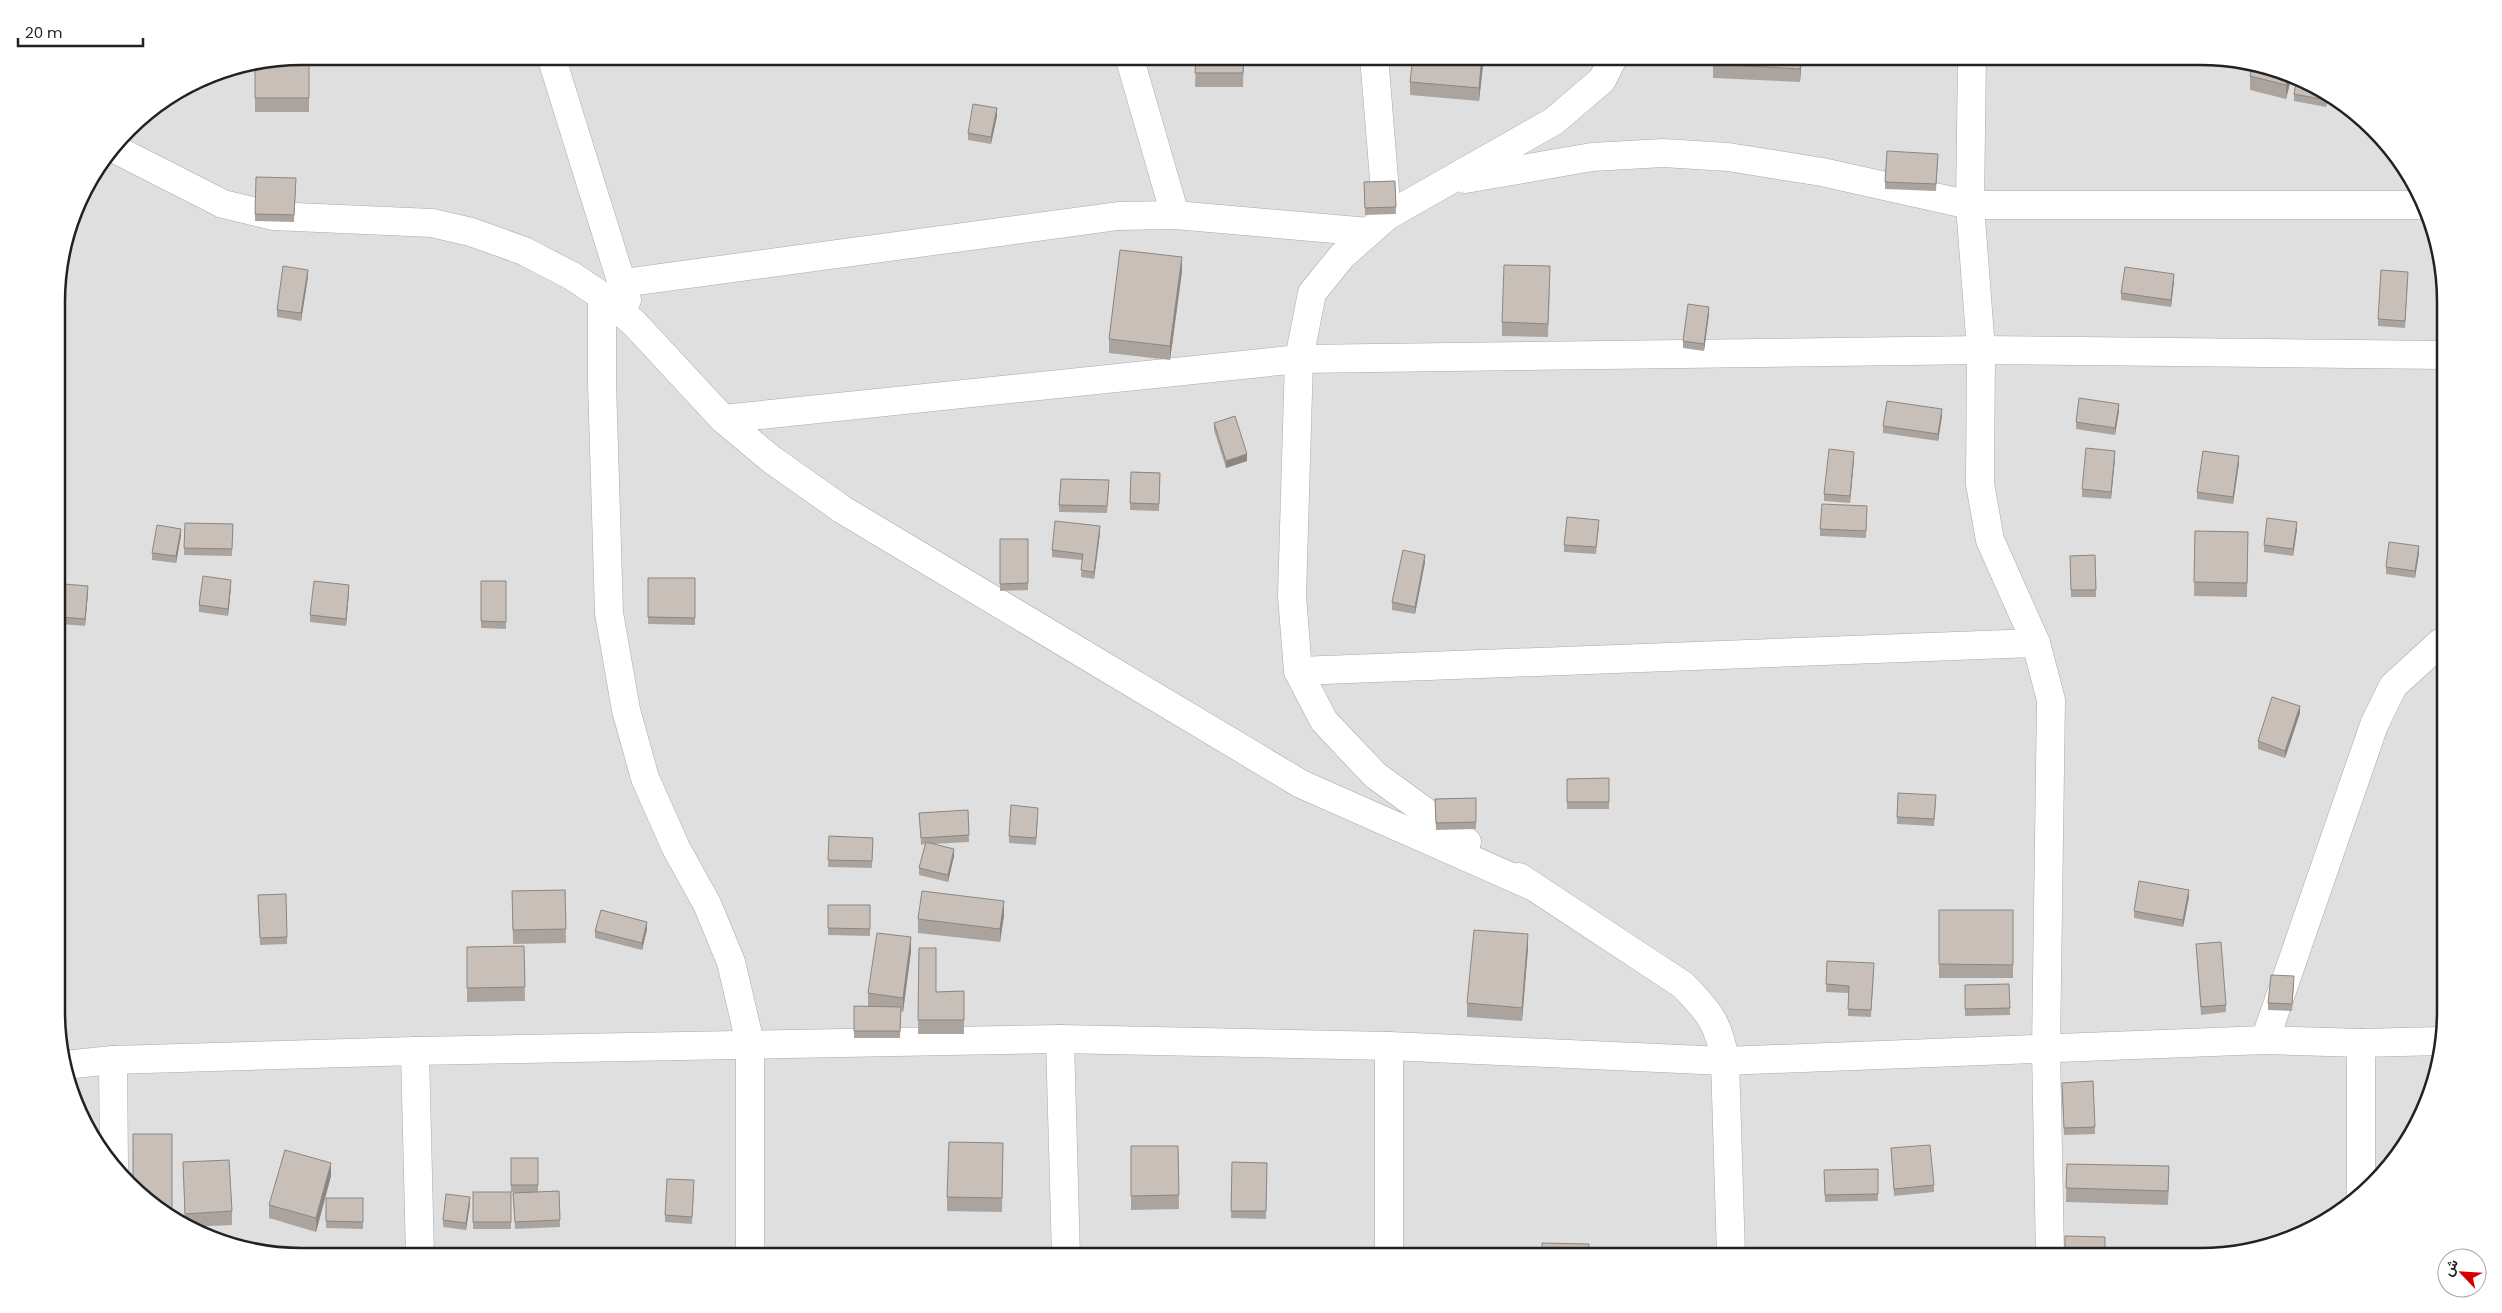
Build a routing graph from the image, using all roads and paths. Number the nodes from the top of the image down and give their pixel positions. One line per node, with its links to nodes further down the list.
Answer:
1 (553, 65): 12 (street)
2 (1132, 65): 10 (street)
3 (1374, 65): 11 (street)
4 (1610, 65): 7 (street)
5 (1972, 65): 8 (street)
6 (120, 151): 12 (street)
7 (1447, 182): 8 (street); 11 (street)
8 (1970, 205): 9 (street); 13 (street)
9 (2416, 205)
10 (1175, 215): 11 (street); 12 (street)
11 (1378, 224): 15 (street)
12 (612, 290): 16 (street); 24 (street)
13 (1981, 350): 14 (street); 15 (street); 17 (street)
14 (2437, 356)
15 (1299, 359): 16 (street); 19 (street)
16 (723, 419): 20 (street)
17 (2036, 643): 19 (street); 27 (street)
18 (2437, 646): 22 (street)
19 (1298, 671): 20 (street)
20 (1534, 887): 30 (street)
21 (1060, 1039): 24 (street); 26 (street); 36 (street)
22 (2264, 1040): 25 (street); 27 (street)
23 (2435, 1041): 25 (street)
24 (750, 1043): 28 (street); 35 (street)
25 (2361, 1043): 33 (street)
26 (1389, 1046): 30 (street); 37 (street)
27 (2046, 1049): 30 (street); 39 (street)
28 (415, 1051): 29 (street); 34 (street)
29 (113, 1060): 31 (street); 32 (street)
30 (1725, 1061): 38 (street)
31 (71, 1064)
32 (114, 1155)
33 (2361, 1185)
34 (420, 1248)
35 (750, 1248)
36 (1066, 1248)
37 (1389, 1248)
38 (1731, 1248)
39 (2050, 1248)

